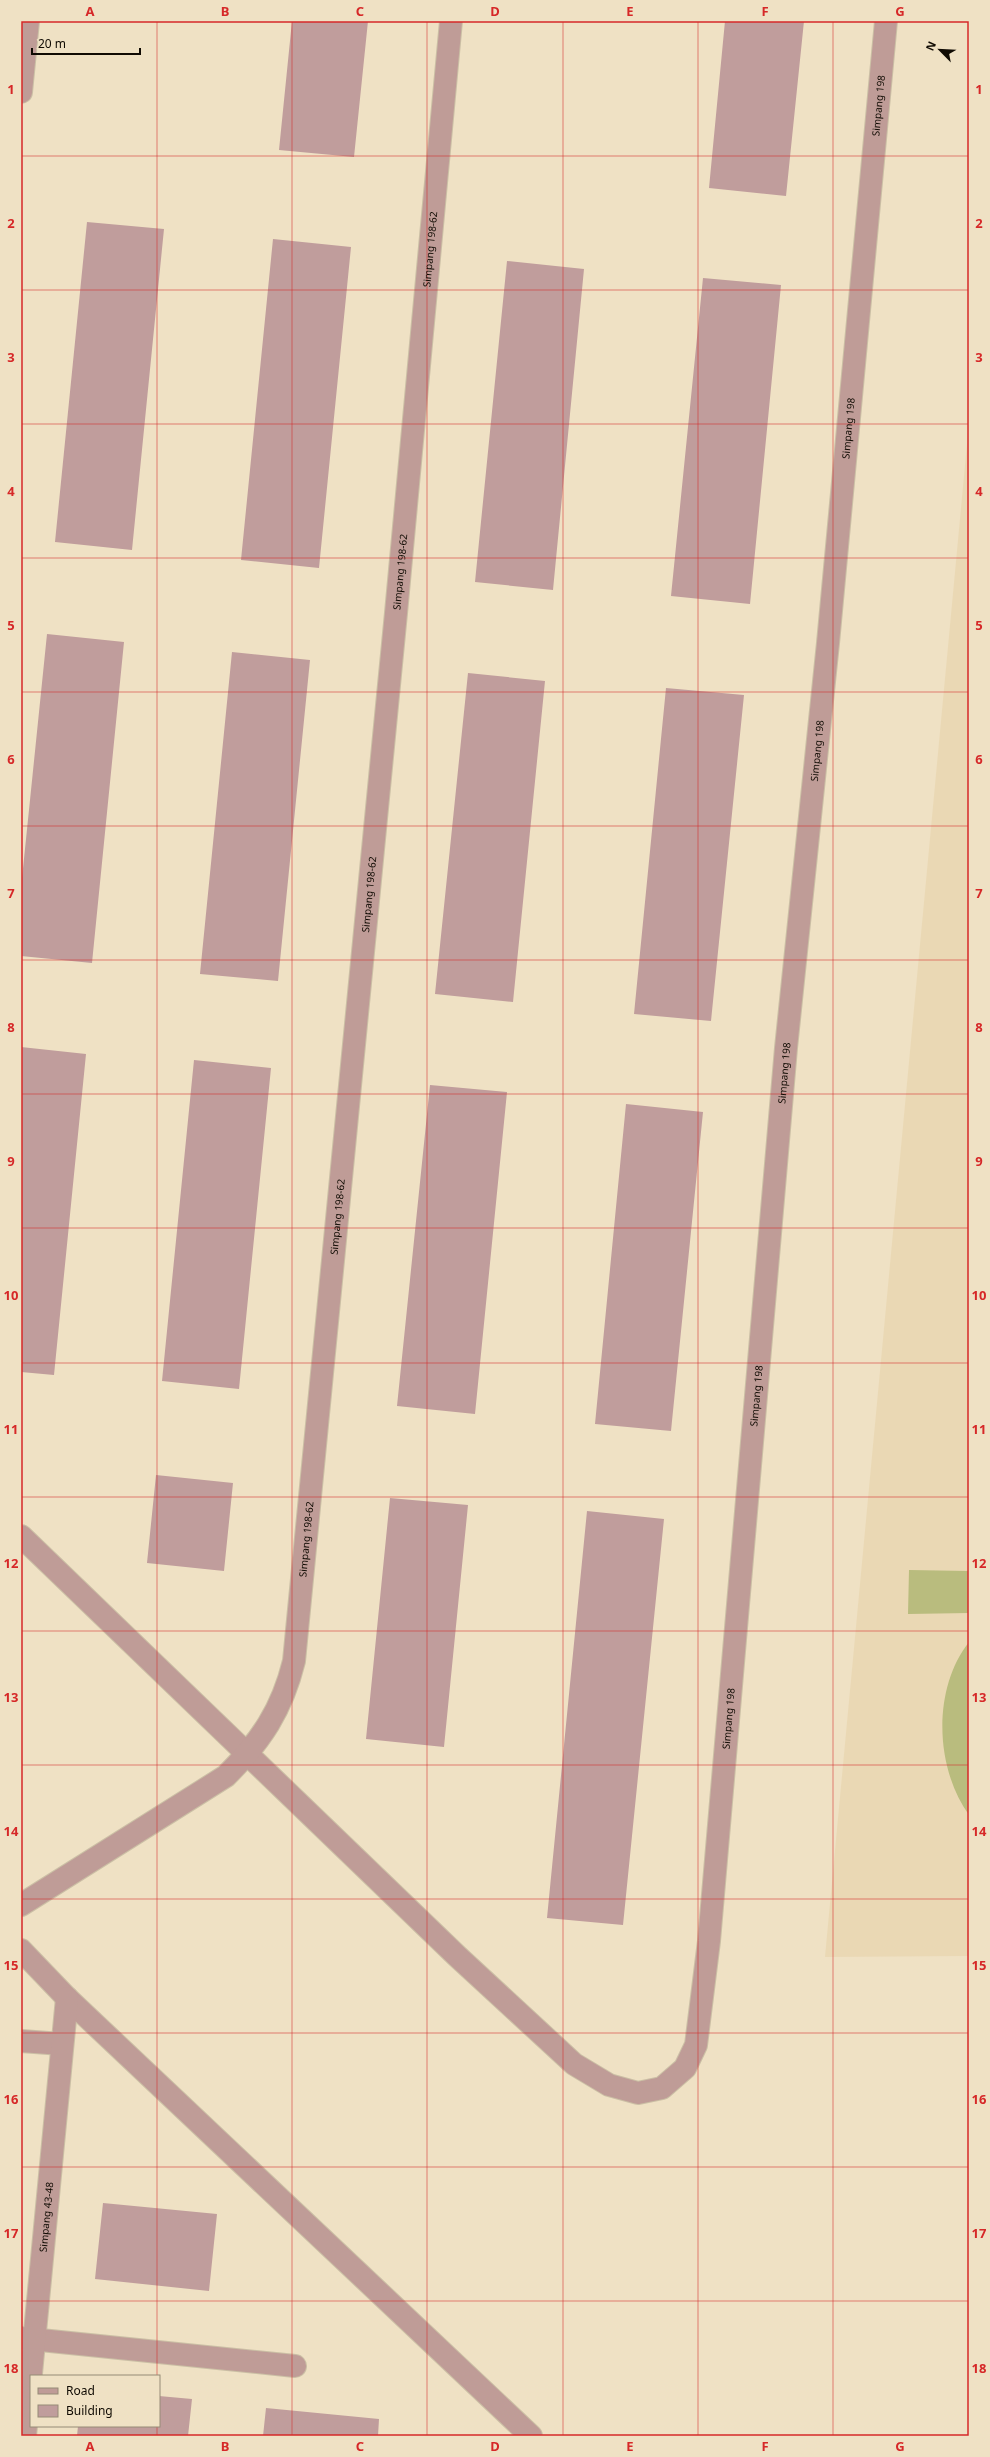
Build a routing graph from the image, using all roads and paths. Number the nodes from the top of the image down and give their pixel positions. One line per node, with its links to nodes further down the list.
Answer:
1 (28, 21): 4 (street)
2 (451, 21): 6 (street, Simpang 198-62)
3 (886, 21): 6 (street, Simpang 198)
4 (21, 92)
5 (21, 1536): 6 (street)
6 (247, 1755): 7 (street, Simpang 198-62)
7 (21, 1905)
8 (21, 1950): 9 (street)
9 (67, 1998): 11 (street, Simpang 43-48); 15 (street)
10 (21, 2041): 11 (street)
11 (62, 2044): 12 (street, Simpang 43-48)
12 (27, 2339): 13 (street); 14 (street, Simpang 43-48)
13 (295, 2366)
14 (25, 2436)
15 (531, 2436)

